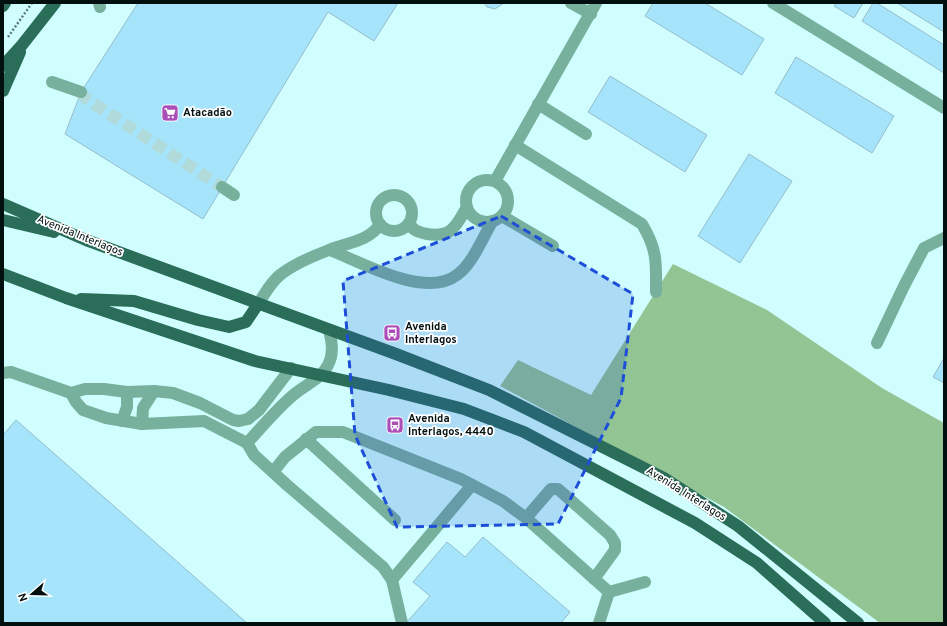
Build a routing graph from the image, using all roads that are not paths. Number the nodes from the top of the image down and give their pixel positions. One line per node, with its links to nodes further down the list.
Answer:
1 (6, 3): 6 (main road)
2 (54, 3): 8 (main road)
3 (571, 3): 7 (lane)
4 (596, 3): 7 (lane)
5 (773, 3): 14 (lane)
6 (3, 6)
7 (591, 14): 13 (lane)
8 (22, 45): 9 (main road); 11 (main road)
9 (3, 66)
10 (52, 82): 12 (lane)
11 (3, 91)
12 (81, 92)
13 (538, 104): 15 (lane); 16 (lane)
14 (944, 108)
15 (586, 134)
16 (515, 145): 17 (lane); 31 (lane)
17 (494, 181): 21 (lane); 22 (lane)
18 (222, 187): 19 (lane)
19 (234, 195)
20 (3, 204): 27 (main road, Avenida Interlagos)
21 (467, 207): 22 (lane); 24 (lane)
22 (497, 219): 28 (lane); 29 (lane)
23 (3, 220): 27 (main road)
24 (409, 223): 25 (lane); 25 (lane)
25 (380, 224): 29 (lane)
26 (944, 238): 35 (lane)
27 (86, 240): 33 (main road, Avenida Interlagos)
28 (552, 246)
29 (330, 250): 33 (lane)
30 (3, 274): 32 (main road, Avenida Interlagos)
31 (656, 292)
32 (66, 298): 33 (main road); 36 (main road, Avenida Interlagos)
33 (258, 304): 34 (main road, Avenida Interlagos)
34 (329, 330): 38 (lane); 57 (main road, Avenida Interlagos)
35 (877, 342)
36 (291, 368): 38 (main road, Avenida Interlagos); 39 (lane)
37 (3, 374): 41 (lane)
38 (320, 375): 45 (lane); 56 (main road, Avenida Interlagos)
39 (154, 391): 40 (lane); 43 (lane)
40 (127, 392): 41 (lane); 42 (lane)
41 (71, 393): 42 (lane)
42 (122, 421): 43 (lane)
43 (142, 424): 45 (lane)
44 (306, 439): 46 (lane); 47 (lane); 49 (lane)
45 (247, 443): 46 (lane)
46 (273, 472): 51 (lane)
47 (472, 485): 48 (lane); 51 (lane)
48 (526, 518): 50 (lane); 50 (lane)
49 (395, 520)
50 (594, 579): 53 (lane)
51 (392, 580): 54 (lane)
52 (645, 582): 53 (lane)
53 (609, 592): 55 (lane)
54 (402, 623)
55 (599, 623)
56 (825, 623)
57 (858, 623)

